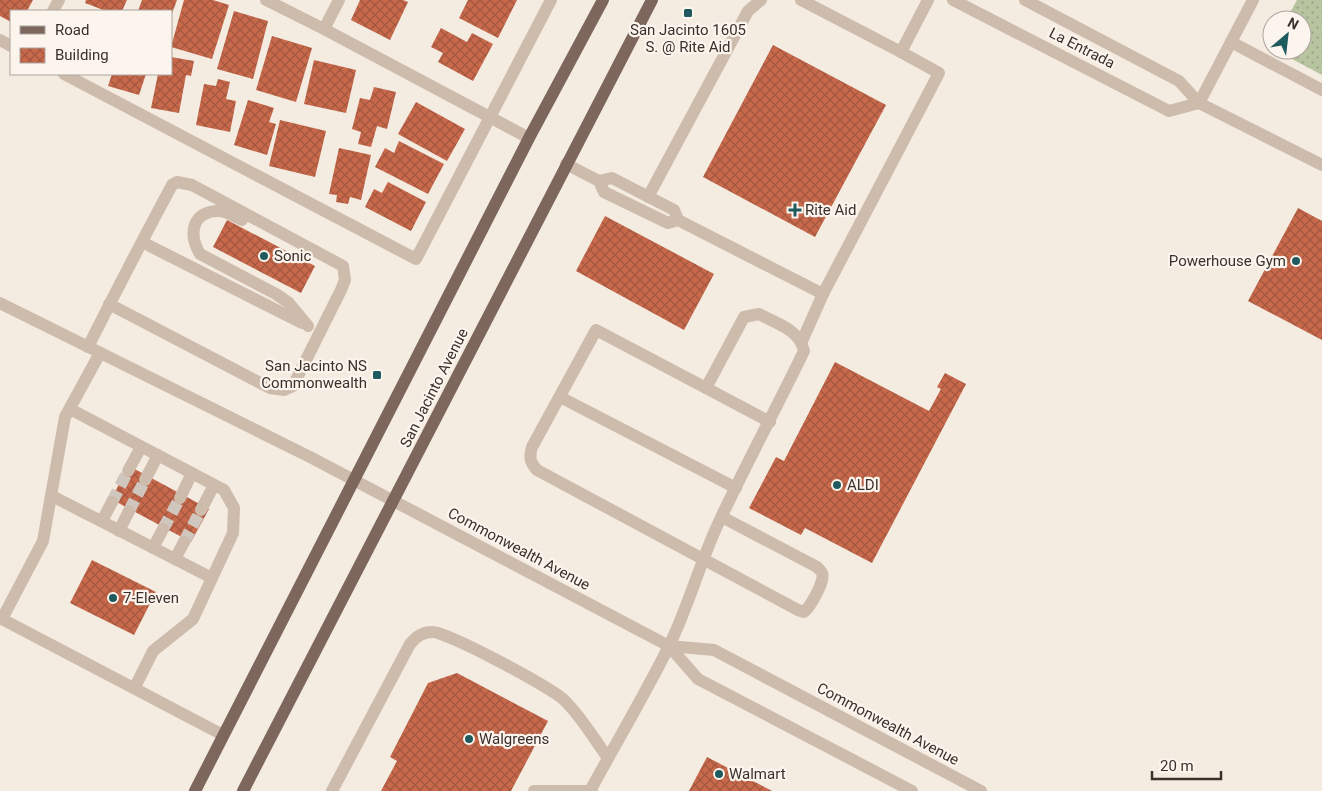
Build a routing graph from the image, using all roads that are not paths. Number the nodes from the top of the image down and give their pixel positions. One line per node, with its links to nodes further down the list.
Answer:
1 (266, 0): 12 (street)
2 (339, 0): 12 (street)
3 (551, 0): 18 (street)
4 (603, 0): 19 (main road, San Jacinto Avenue)
5 (652, 0): 20 (main road, San Jacinto Avenue)
6 (761, 0): 23 (street)
7 (801, 0): 14 (street)
8 (928, 0): 14 (street)
9 (952, 0): 17 (street, La Entrada)
10 (1025, 0): 17 (street, La Entrada)
11 (1253, 0): 13 (street)
12 (324, 29): 18 (street)
13 (1231, 42): 16 (street); 17 (street)
14 (901, 52): 27 (street)
15 (66, 75): 18 (street)
16 (1322, 90)
17 (1199, 103): 21 (street, La Entrada)
18 (490, 117): 19 (street)
19 (529, 138): 44 (main road, San Jacinto Avenue)
20 (566, 164): 22 (street); 49 (main road, San Jacinto Avenue)
21 (1322, 165)
22 (599, 181): 23 (street); 24 (street)
23 (648, 197): 24 (street)
24 (678, 220): 27 (street)
25 (142, 242): 26 (street); 29 (street); 30 (street)
26 (311, 248): 30 (street); 31 (street)
27 (823, 294): 32 (street)
28 (0, 304): 33 (street, Commonwealth Avenue)
29 (109, 304): 31 (street); 33 (street)
30 (308, 326): 31 (street)
31 (320, 332)
32 (802, 341): 35 (street); 38 (street)
33 (88, 347): 34 (street, Commonwealth Avenue)
34 (100, 353): 37 (street); 44 (street, Commonwealth Avenue)
35 (706, 388): 36 (street); 38 (street)
36 (560, 397): 46 (street); 59 (street)
37 (70, 409): 39 (street); 47 (street)
38 (770, 422): 46 (street)
39 (141, 447): 40 (street); 41 (street)
40 (158, 455): 42 (street); 43 (street)
41 (128, 471)
42 (192, 473): 45 (street); 48 (street)
43 (145, 480)
44 (353, 481): 49 (street, Commonwealth Avenue); 65 (main road, San Jacinto Avenue)
45 (214, 485): 51 (street); 61 (street)
46 (736, 488): 53 (street)
47 (52, 496): 54 (street); 62 (street)
48 (180, 498)
49 (394, 501): 63 (street, Commonwealth Avenue); 69 (main road, San Jacinto Avenue)
50 (112, 502): 54 (street)
51 (201, 510)
52 (129, 511): 56 (street)
53 (722, 517): 59 (street); 59 (street)
54 (102, 522): 56 (street)
55 (163, 529): 58 (street)
56 (119, 531): 58 (street)
57 (184, 542): 60 (street)
58 (153, 548): 60 (street)
59 (704, 558): 63 (street)
60 (175, 560): 61 (street)
61 (212, 578): 64 (street)
62 (1, 619): 64 (street)
63 (669, 646): 66 (street); 73 (street, Commonwealth Avenue); 74 (street, Commonwealth Avenue)
64 (135, 687): 65 (street)
65 (223, 735): 67 (main road, San Jacinto Avenue)
66 (608, 758): 70 (street); 72 (street)
67 (202, 785): 68 (main road, San Jacinto Avenue)
68 (195, 791)
69 (243, 791)
70 (332, 791)
71 (534, 791): 72 (street)
72 (591, 791)
73 (912, 791)
74 (982, 791)

